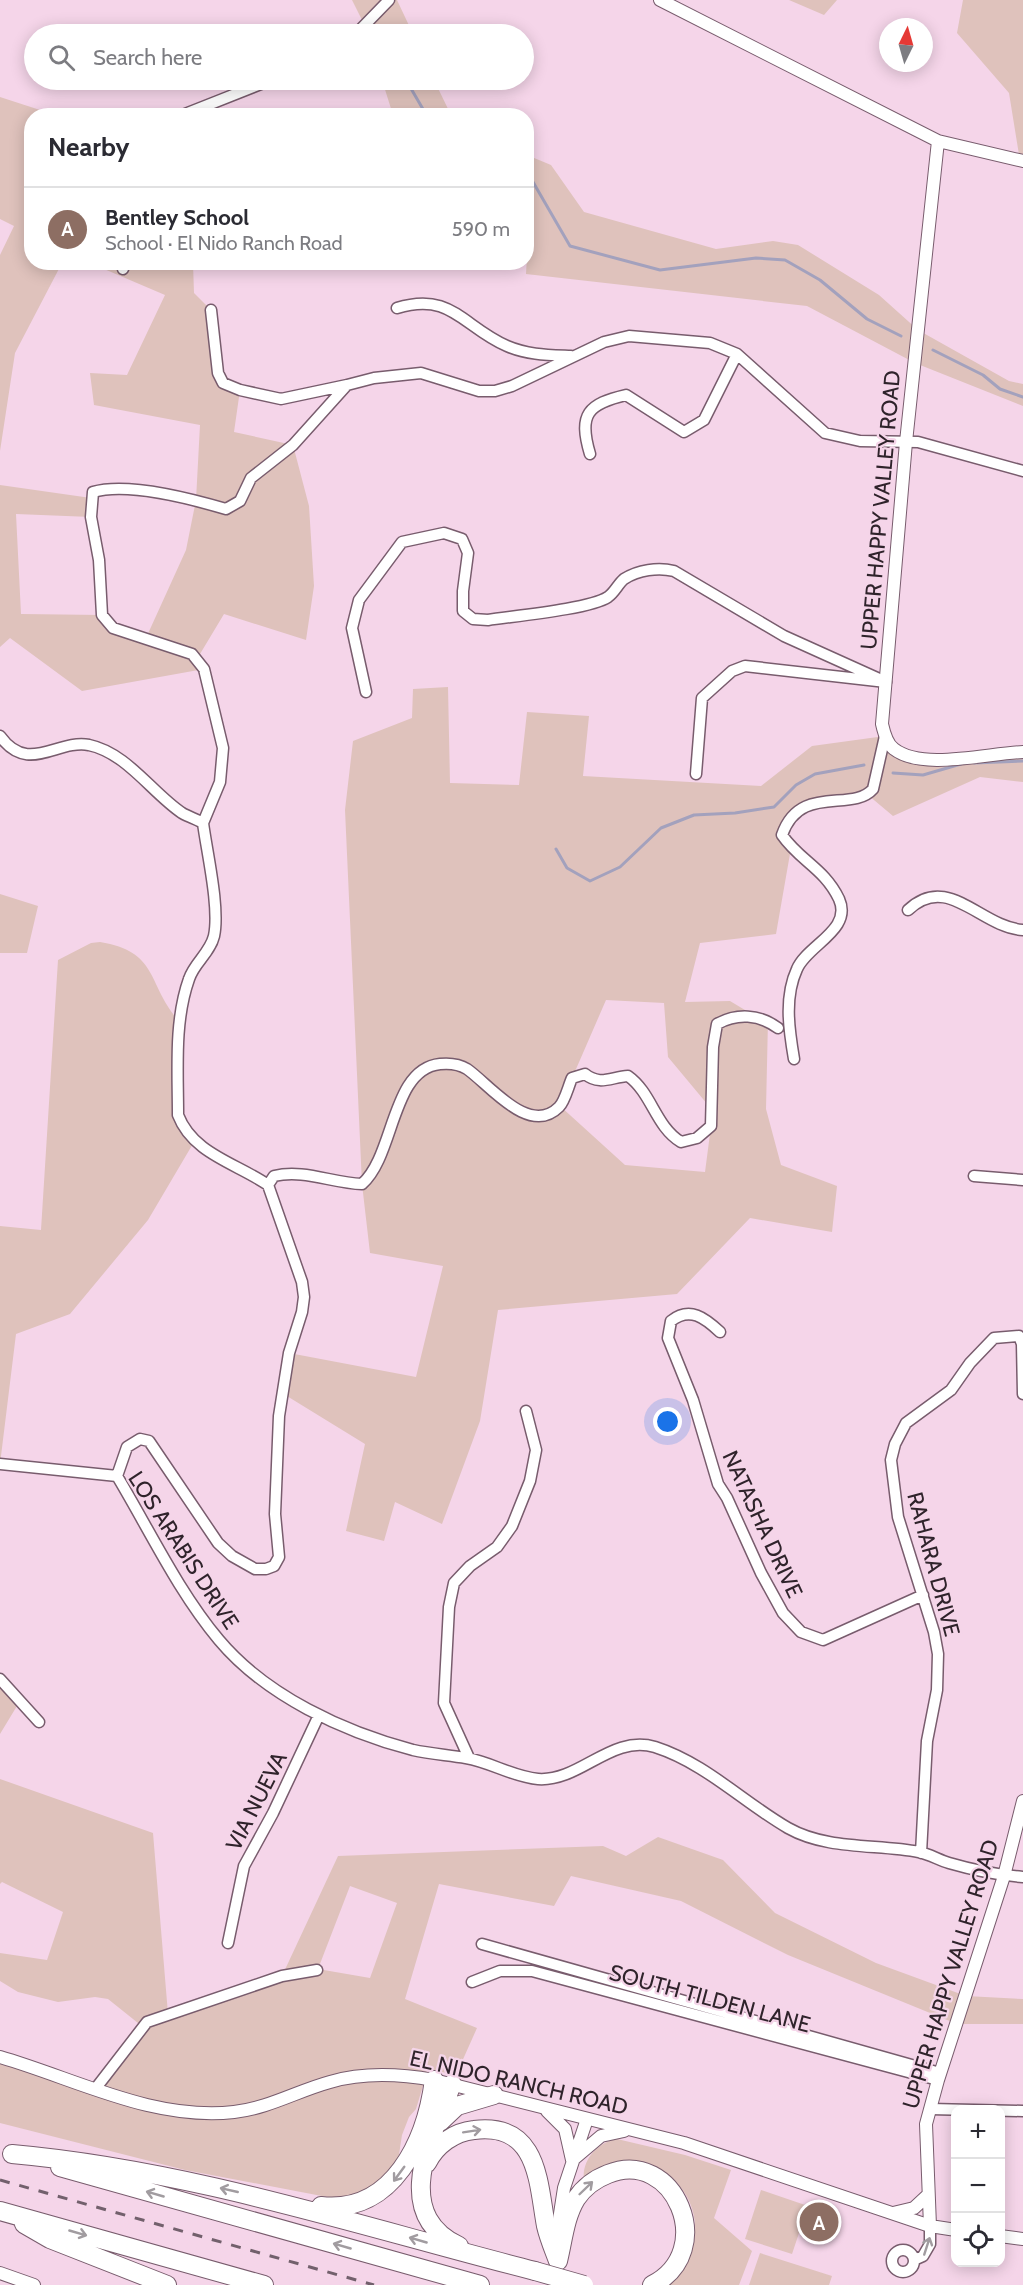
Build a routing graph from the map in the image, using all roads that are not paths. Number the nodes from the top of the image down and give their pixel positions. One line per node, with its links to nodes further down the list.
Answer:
1 (389, 0): 4 (street)
2 (660, 0): 3 (street)
3 (678, 4): 7 (street)
4 (366, 24)
5 (246, 90): 6 (street)
6 (200, 108)
7 (938, 141): 8 (street); 14 (street, UPPER HAPPY VALLEY ROAD)
8 (1023, 161)
9 (397, 308): 12 (street)
10 (211, 310): 13 (street)
11 (737, 354): 12 (street); 14 (street); 15 (street)
12 (574, 356): 13 (street)
13 (347, 385): 23 (street)
14 (906, 442): 16 (street); 17 (street, UPPER HAPPY VALLEY ROAD)
15 (590, 454)
16 (1023, 471)
17 (886, 682): 18 (street); 20 (street, UPPER HAPPY VALLEY ROAD); 22 (street)
18 (366, 692)
19 (0, 736): 23 (street)
20 (885, 736): 21 (street); 27 (street)
21 (1023, 752)
22 (696, 774)
23 (203, 823): 30 (street)
24 (908, 910): 25 (street)
25 (1023, 930)
26 (778, 1028): 30 (street)
27 (794, 1059)
28 (974, 1176): 29 (street)
29 (1023, 1180)
30 (268, 1185): 35 (street)
31 (720, 1332): 36 (street, NATASHA DRIVE)
32 (1023, 1394): 36 (street, RAHARA DRIVE)
33 (526, 1411): 40 (street)
34 (0, 1464): 35 (street, LOS ARABIS DRIVE)
35 (117, 1476): 38 (street, LOS ARABIS DRIVE)
36 (923, 1595): 42 (street, RAHARA DRIVE)
37 (0, 1679): 39 (street)
38 (319, 1715): 40 (street, LOS ARABIS DRIVE); 45 (street, VIA NUEVA)
39 (39, 1722)
40 (469, 1758): 42 (street, LOS ARABIS DRIVE)
41 (1023, 1801): 43 (street, UPPER HAPPY VALLEY ROAD)
42 (921, 1853): 43 (street, LOS ARABIS DRIVE)
43 (1004, 1876): 44 (street, LOS ARABIS DRIVE); 50 (street, UPPER HAPPY VALLEY ROAD)
44 (1023, 1877)
45 (228, 1943)
46 (482, 1944): 50 (street)
47 (317, 1970): 53 (street)
48 (472, 1982): 50 (street, SOUTH TILDEN LANE)
49 (0, 2057): 53 (street, EL NIDO RANCH ROAD)
50 (939, 2076): 56 (street, UPPER HAPPY VALLEY ROAD)
51 (434, 2080): 52 (street, EL NIDO RANCH ROAD); 53 (street, EL NIDO RANCH ROAD); 65 (highway, one-way to 65)
52 (452, 2084): 54 (street, EL NIDO RANCH ROAD); 60 (highway)
53 (96, 2088)
54 (495, 2095): 55 (street, EL NIDO RANCH ROAD); 60 (highway)
55 (544, 2108): 58 (street, EL NIDO RANCH ROAD); 62 (street)
56 (930, 2109): 57 (street); 64 (street, UPPER HAPPY VALLEY ROAD)
57 (1023, 2111)
58 (587, 2118): 59 (street, EL NIDO RANCH ROAD); 62 (street)
59 (632, 2130): 62 (street); 67 (street, EL NIDO RANCH ROAD)
60 (434, 2131): 63 (highway)
61 (6, 2152): 65 (highway, one-way to 61); 79 (highway, one-way to 61)
62 (572, 2161): 73 (street)
63 (421, 2184): 73 (highway, one-way to 73); 74 (highway)
64 (928, 2195): 67 (street); 68 (street, UPPER HAPPY VALLEY ROAD)
65 (288, 2203): 74 (highway, one-way to 65)
66 (1, 2211): 77 (highway); 78 (highway, one-way to 78)
67 (893, 2213): 68 (street, EL NIDO RANCH ROAD)
68 (930, 2226): 69 (street, EL NIDO RANCH ROAD); 72 (street, UPPER HAPPY VALLEY ROAD, one-way to 68)
69 (951, 2229)
70 (1005, 2237): 71 (street)
71 (1023, 2239)
72 (914, 2260)
73 (558, 2261): 81 (highway, one-way to 81)
74 (535, 2271): 80 (highway, bridge)
75 (0, 2273): 76 (street)
76 (34, 2285)
77 (167, 2285)
78 (264, 2285)
79 (480, 2285)
80 (585, 2285)
81 (652, 2285)

